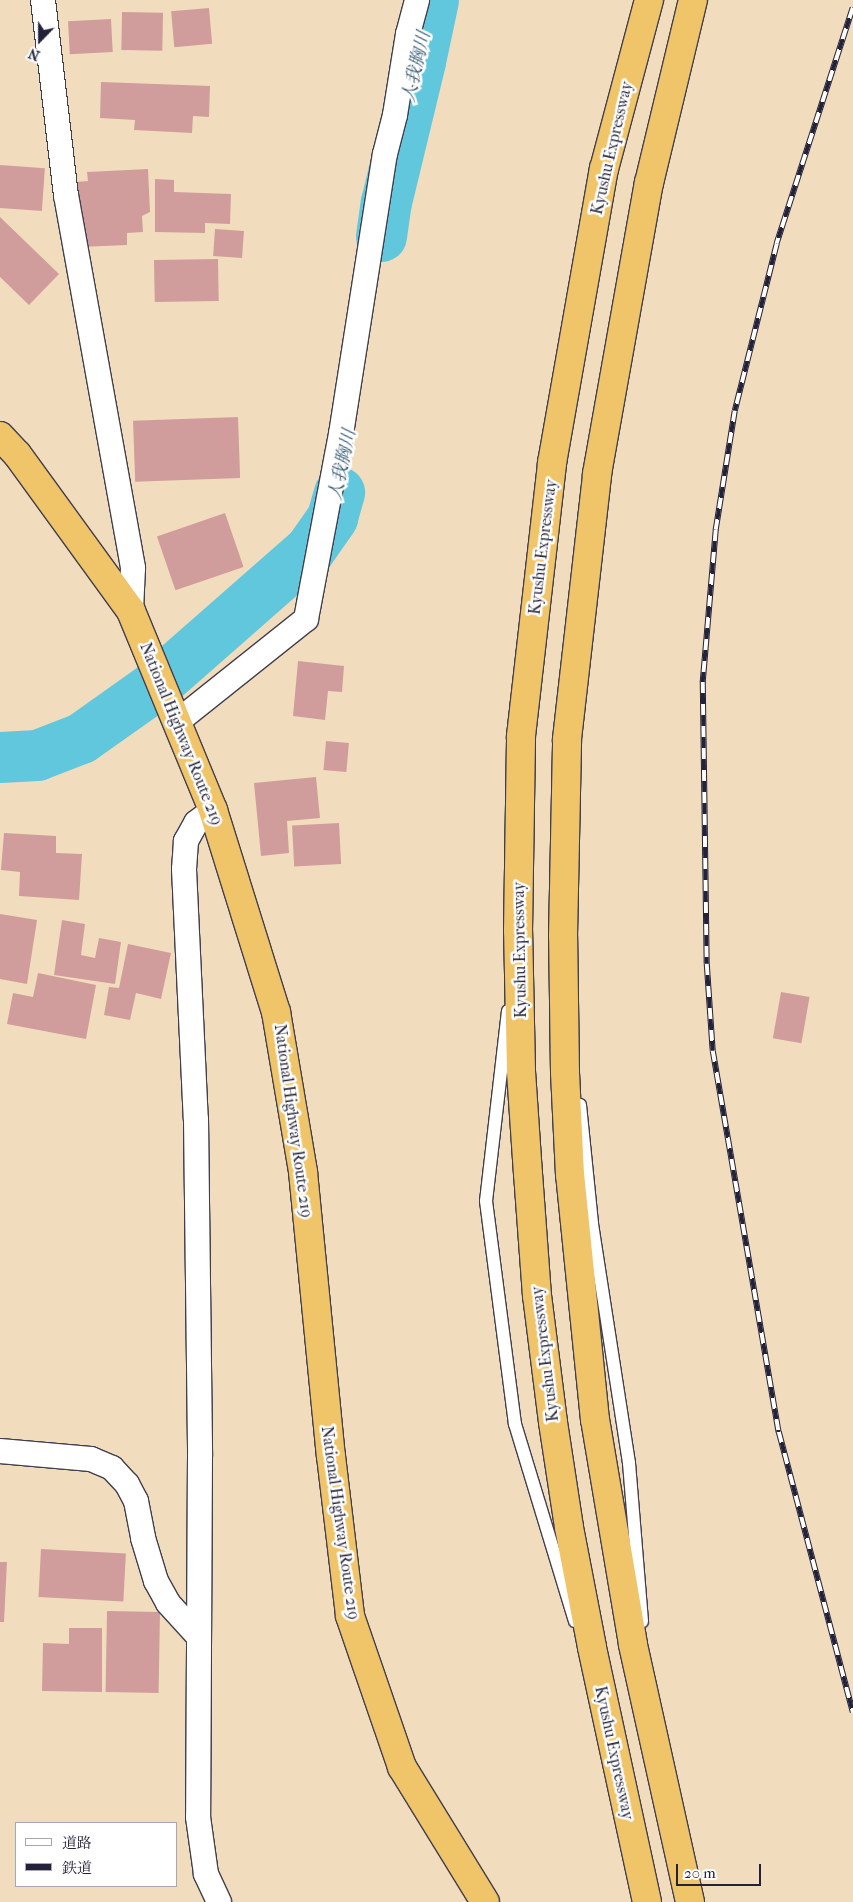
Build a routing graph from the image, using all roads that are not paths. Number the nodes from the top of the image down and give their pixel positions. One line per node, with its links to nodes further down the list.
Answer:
1 (43, 0): 6 (street)
2 (417, 0): 7 (street)
3 (649, 0): 9 (highway, Kyushu Expressway)
4 (693, 0): 16 (highway)
5 (0, 436): 6 (highway, National Highway Route 219)
6 (131, 611): 7 (highway, National Highway Route 219)
7 (177, 722): 8 (highway, National Highway Route 219)
8 (213, 810): 11 (street); 14 (highway, National Highway Route 219)
9 (518, 931): 12 (highway, Kyushu Expressway); 12 (lane)
10 (0, 1451): 11 (street)
11 (198, 1636): 13 (street)
12 (608, 1732): 15 (highway, Kyushu Expressway)
13 (219, 1902)
14 (485, 1902)
15 (647, 1902)
16 (690, 1902)

